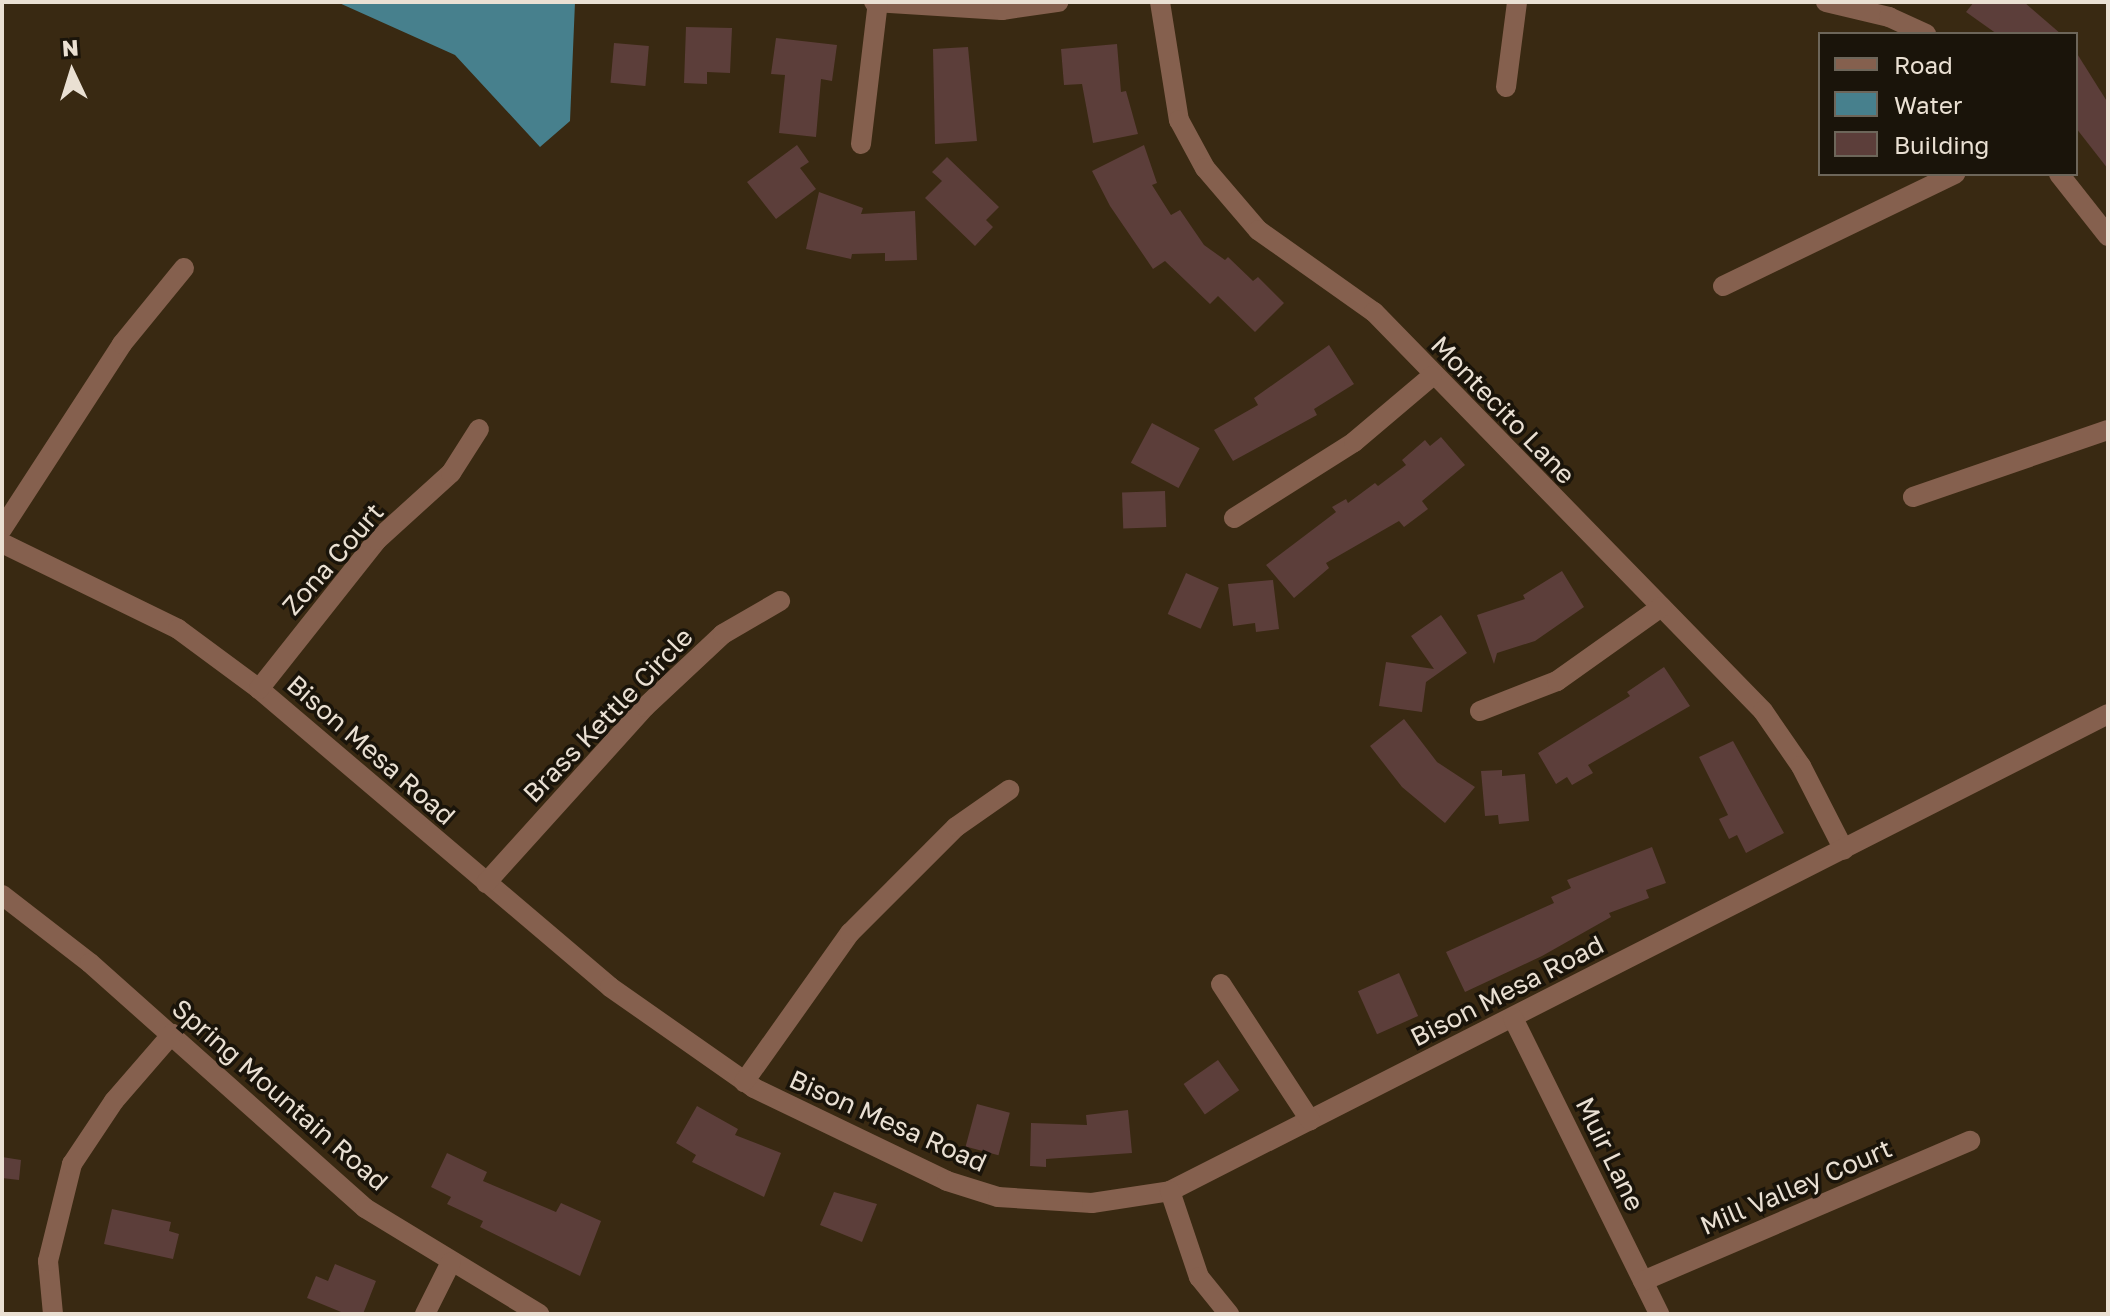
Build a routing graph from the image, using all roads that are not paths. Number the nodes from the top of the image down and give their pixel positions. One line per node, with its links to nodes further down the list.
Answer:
1 (876, 2): 2 (street); 8 (street)
2 (1058, 2)
3 (1160, 2): 14 (street, Montecito Lane)
4 (1517, 2): 7 (street)
5 (1826, 2): 6 (street)
6 (1922, 32)
7 (1506, 87)
8 (861, 144)
9 (1951, 176): 13 (street)
10 (2061, 176): 11 (street)
11 (2108, 236)
12 (184, 268): 19 (street)
13 (1723, 286)
14 (1432, 376): 18 (street); 22 (street, Montecito Lane)
15 (479, 429): 23 (street, Zona Court)
16 (2108, 430): 17 (street)
17 (1913, 497)
18 (1234, 518)
19 (2, 529)
20 (2, 543): 23 (street, Bison Mesa Road)
21 (780, 601): 28 (street, Brass Kettle Circle)
22 (1661, 607): 24 (street); 27 (street, Montecito Lane)
23 (259, 689): 28 (street, Bison Mesa Road)
24 (1480, 711)
25 (2108, 714): 27 (street, Bison Mesa Road)
26 (1009, 790): 33 (street)
27 (1844, 850): 31 (street, Bison Mesa Road)
28 (486, 883): 33 (street, Bison Mesa Road)
29 (2, 895): 32 (street, Spring Mountain Road)
30 (1221, 984): 34 (street)
31 (1513, 1018): 34 (street, Bison Mesa Road); 38 (street, Muir Lane)
32 (172, 1034): 37 (street, Spring Mountain Road); 39 (street)
33 (744, 1082): 36 (street, Bison Mesa Road)
34 (1310, 1120): 36 (street, Bison Mesa Road)
35 (1970, 1141): 38 (street, Mill Valley Court)
36 (1170, 1191): 42 (street)
37 (451, 1262): 40 (street); 41 (street, Spring Mountain Road)
38 (1643, 1281): 43 (street, Muir Lane)
39 (53, 1314)
40 (425, 1314)
41 (539, 1314)
42 (1229, 1314)
43 (1659, 1314)

